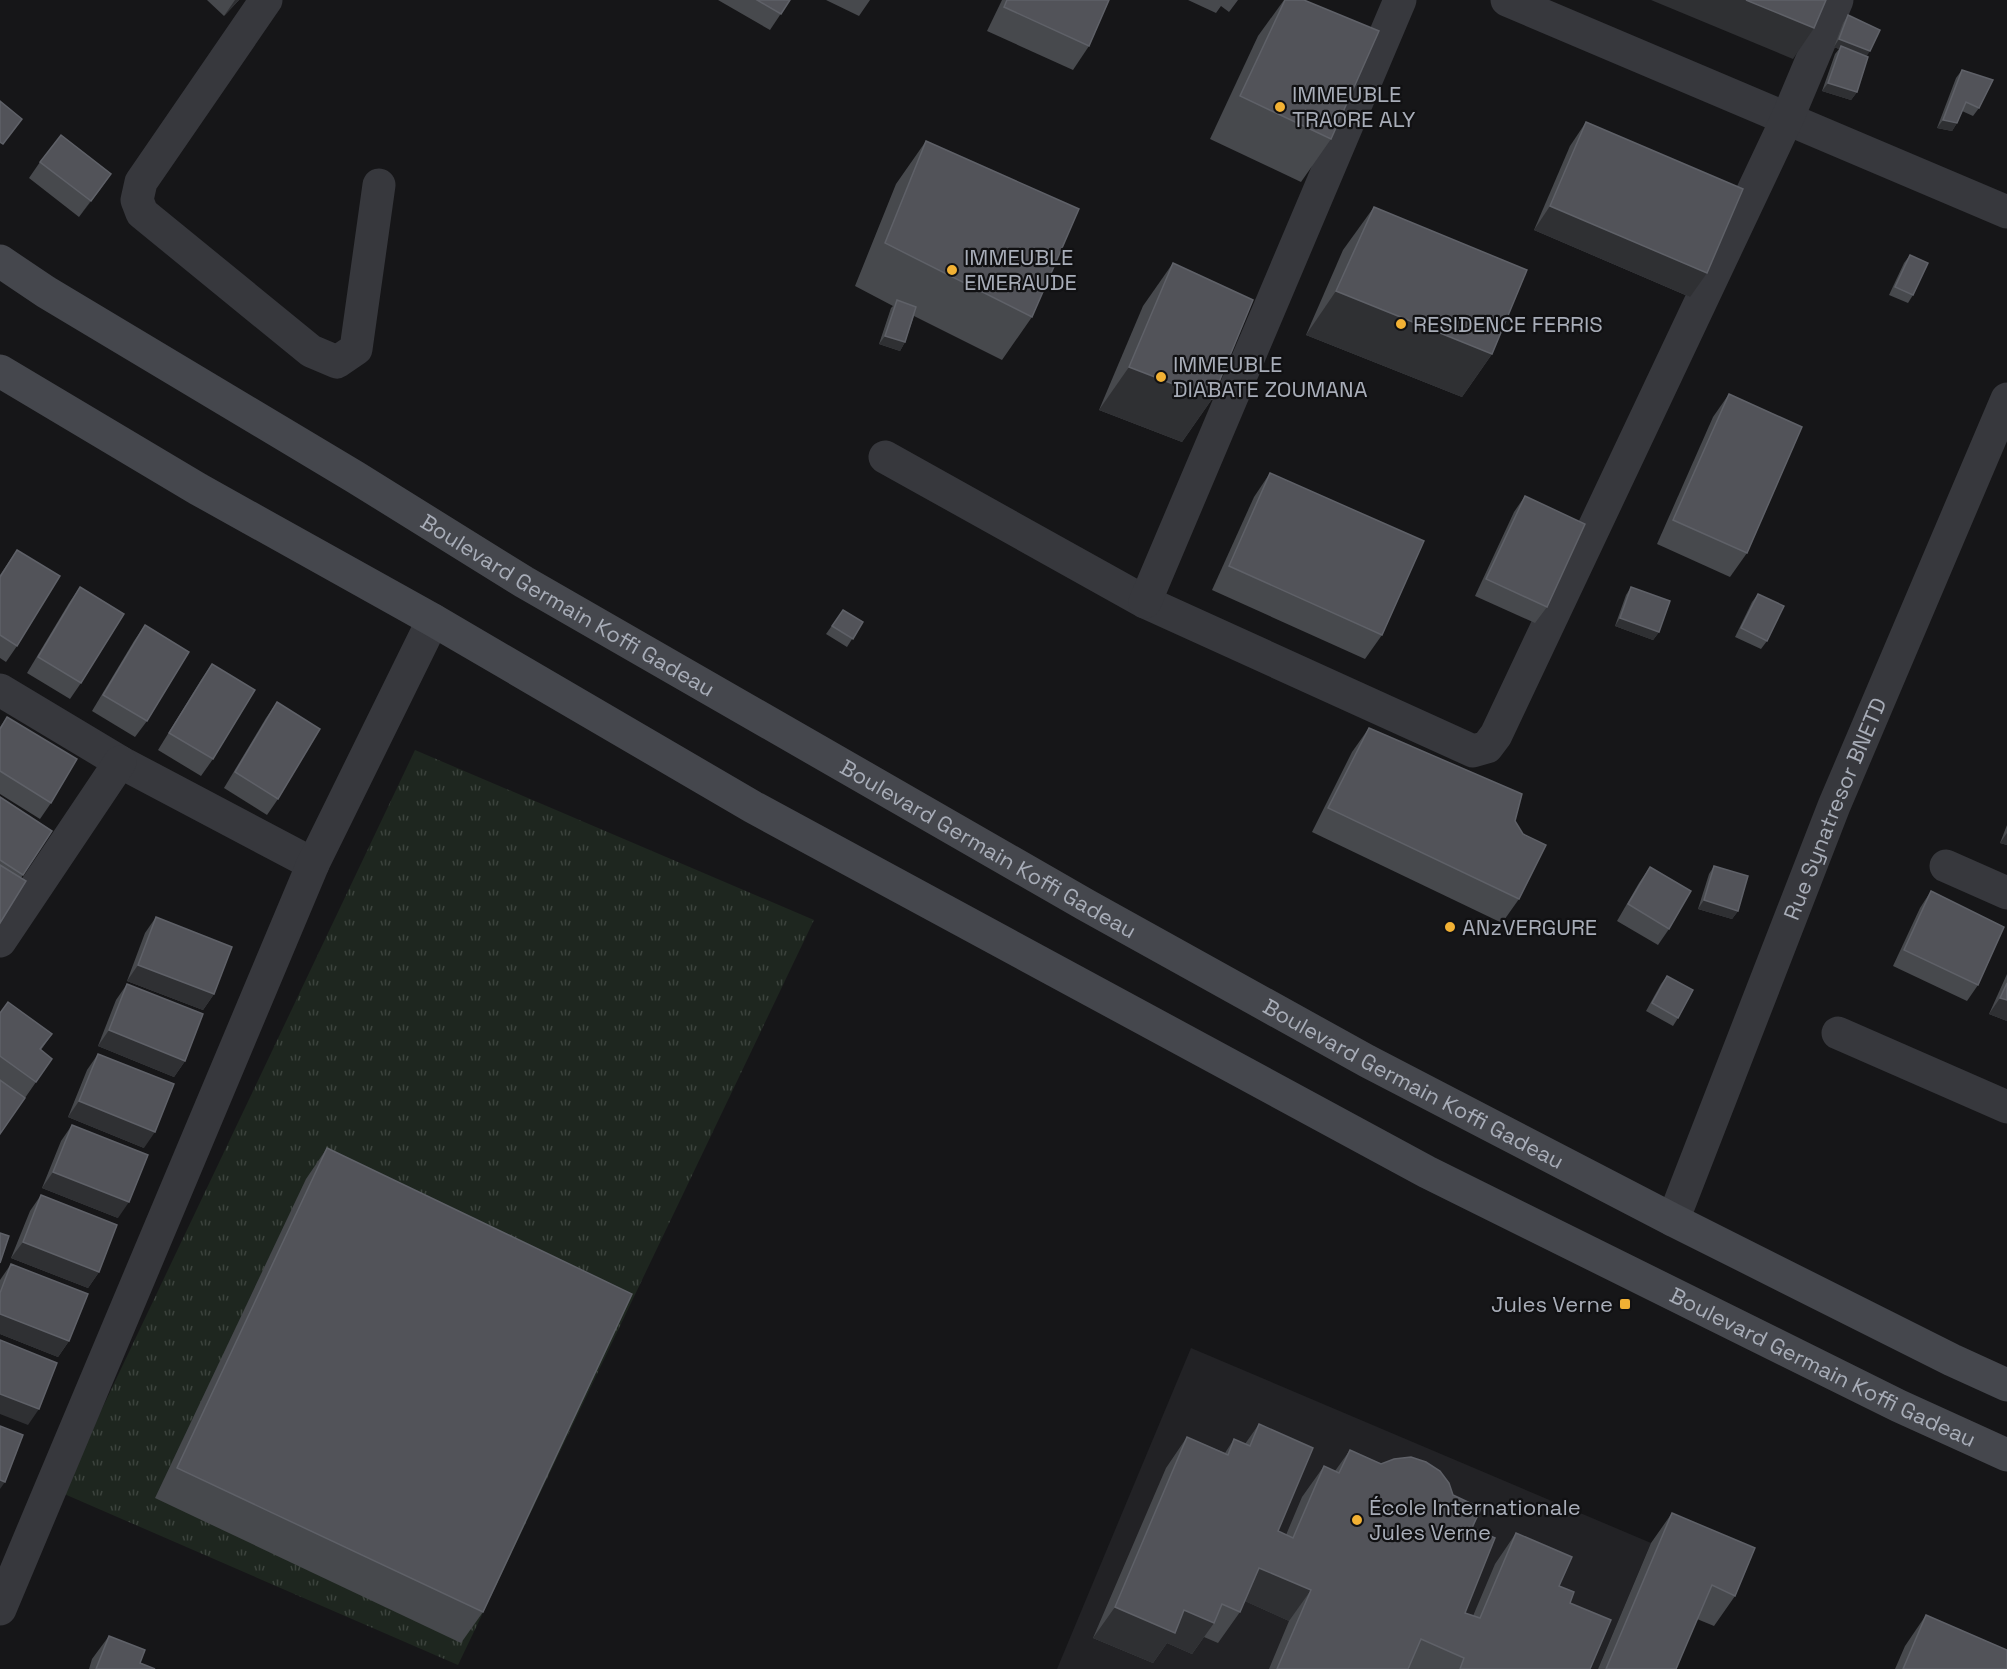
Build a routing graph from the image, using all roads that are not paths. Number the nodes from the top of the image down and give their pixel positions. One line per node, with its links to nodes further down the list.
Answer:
1 (266, 0): 6 (street)
2 (1400, 0): 12 (street)
3 (1507, 0): 5 (street)
4 (1837, 0): 5 (street)
5 (1787, 119): 7 (street); 12 (street)
6 (379, 185)
7 (2007, 212)
8 (0, 261): 22 (main road, Boulevard Germain Koffi Gadeau)
9 (0, 371): 13 (main road, Boulevard Germain Koffi Gadeau)
10 (2007, 399): 22 (street, Rue Synatresor BNETD)
11 (885, 457): 12 (street)
12 (1145, 602)
13 (433, 620): 16 (street); 24 (main road, Boulevard Germain Koffi Gadeau)
14 (0, 690): 15 (street)
15 (120, 762): 16 (street); 19 (street)
16 (313, 864): 25 (street)
17 (1946, 866): 18 (street)
18 (2007, 893)
19 (0, 941)
20 (1838, 1033): 21 (street)
21 (2007, 1107)
22 (1673, 1220): 23 (main road, Boulevard Germain Koffi Gadeau)
23 (2007, 1385)
24 (2007, 1455)
25 (0, 1609)

